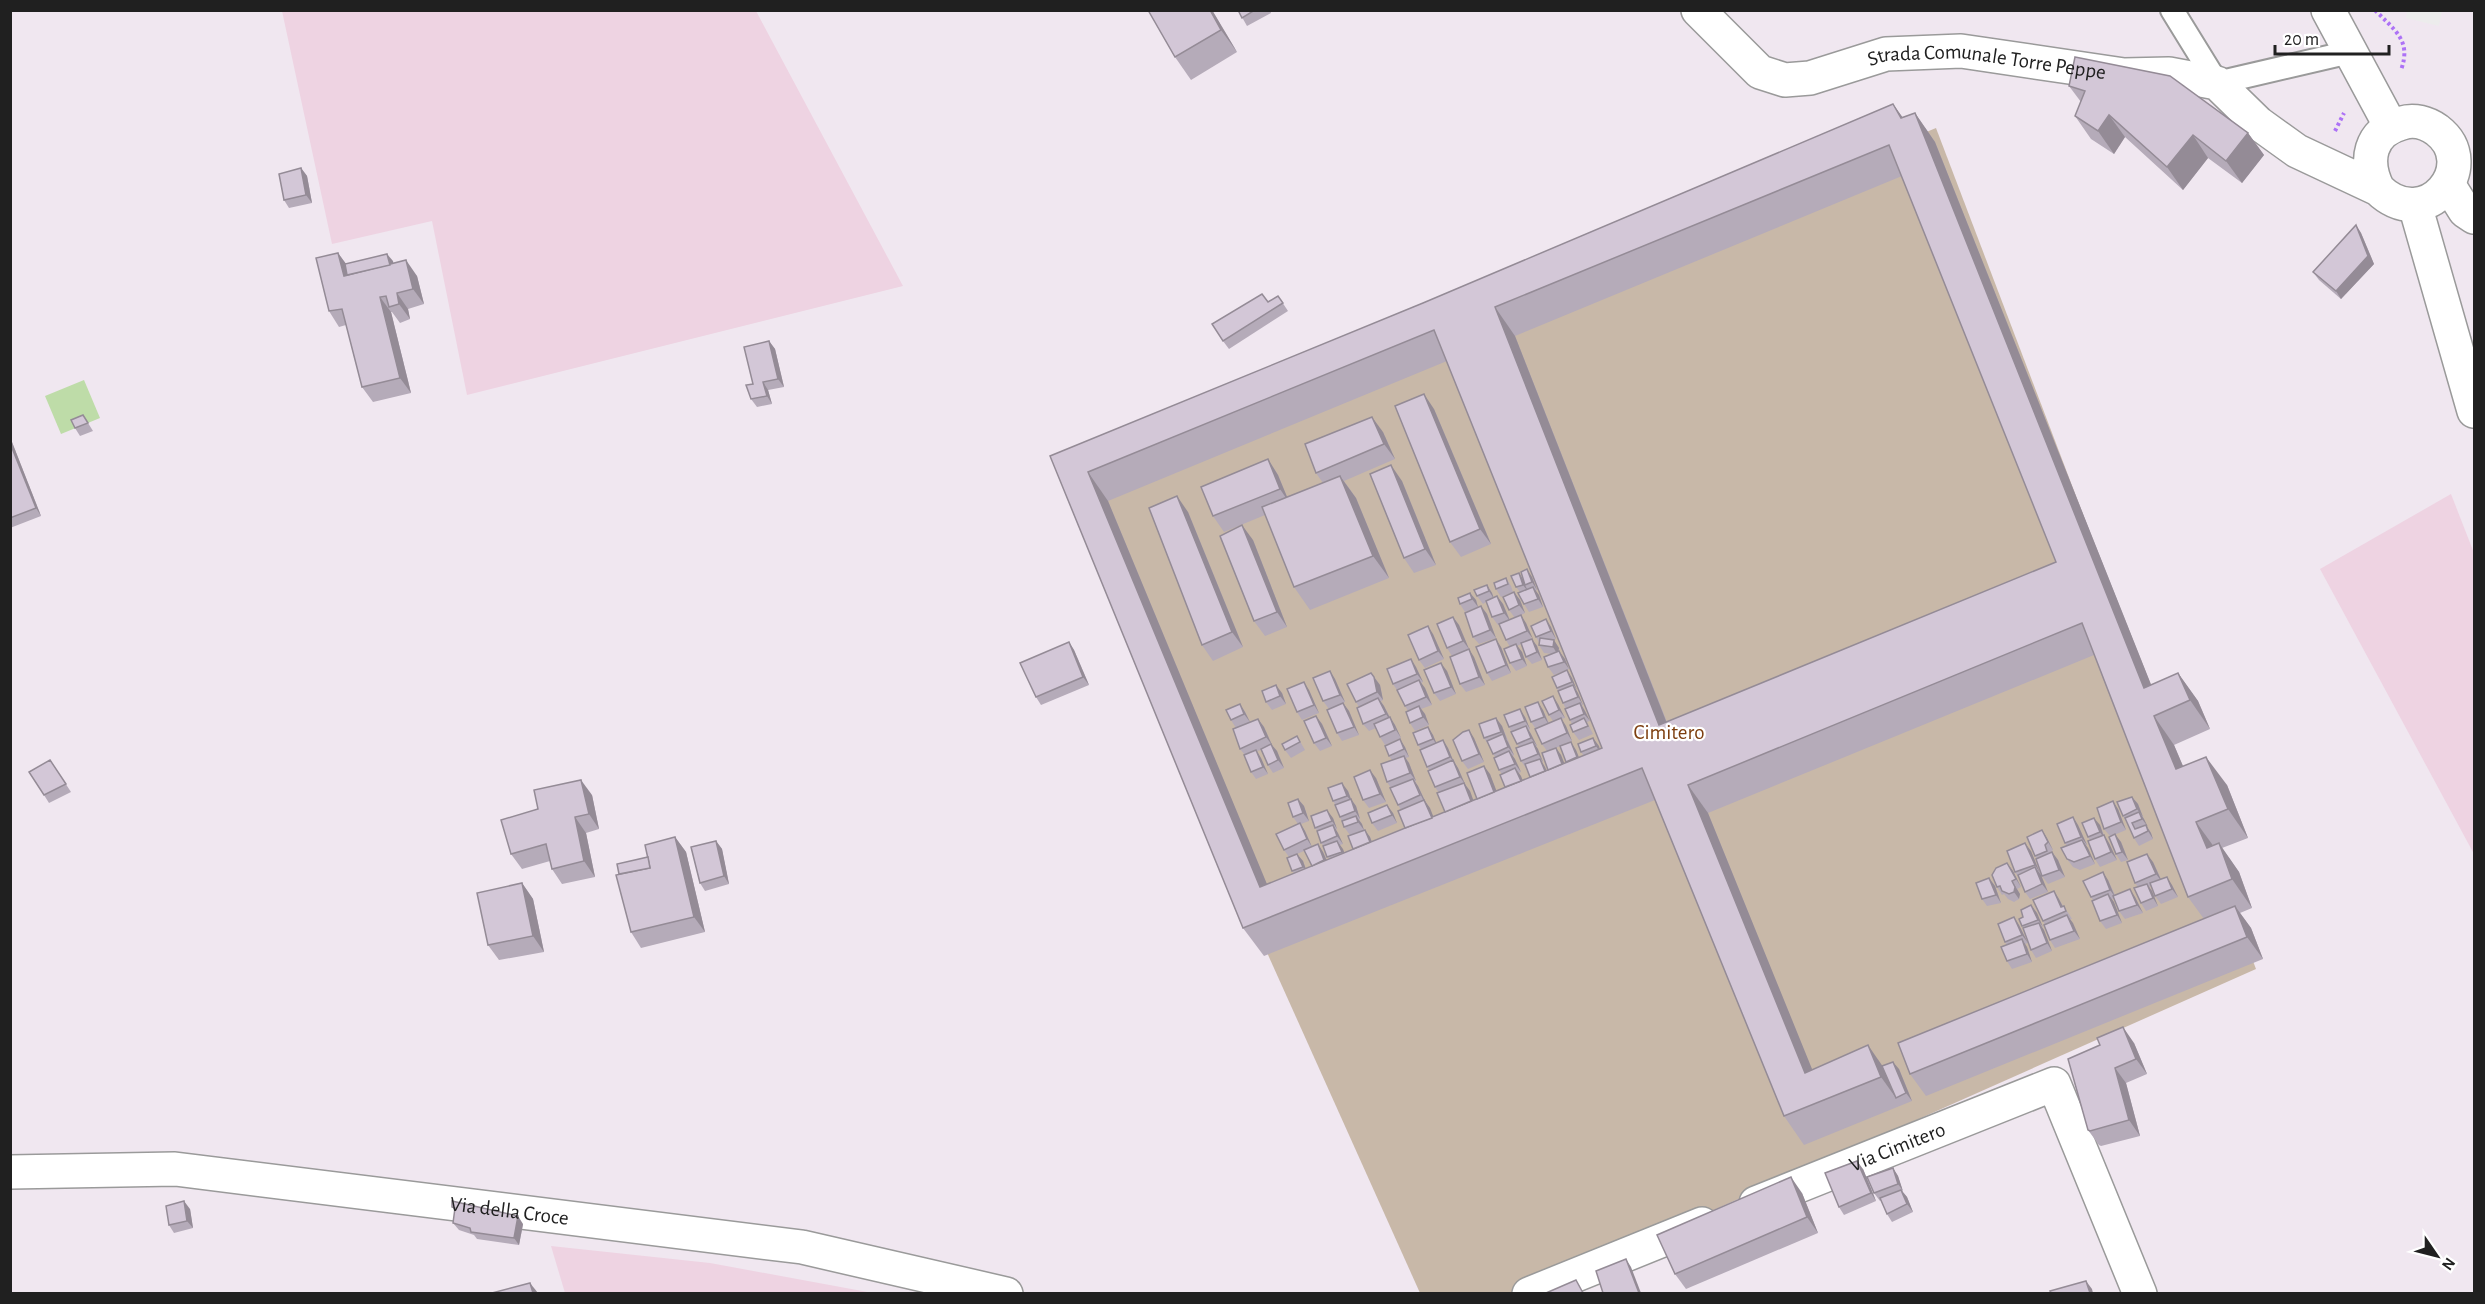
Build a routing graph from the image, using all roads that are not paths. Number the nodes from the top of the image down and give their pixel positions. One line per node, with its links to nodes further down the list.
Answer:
1 (1698, 10): 5 (street, Strada Comunale Torre Peppe)
2 (2172, 10): 5 (lane)
3 (2328, 10): 4 (street)
4 (2350, 52): 5 (lane); 6 (street)
5 (2217, 83): 8 (street)
6 (2391, 127): 7 (street); 8 (street)
7 (2448, 184): 9 (street); 10 (street)
8 (2378, 189): 9 (street)
9 (2415, 205): 11 (street)
10 (2475, 217)
11 (2475, 411)
12 (10, 1172): 13 (street, Via della Croce)
13 (1006, 1293)
14 (1529, 1293): 15 (street, Via Cimitero)
15 (2140, 1293)

